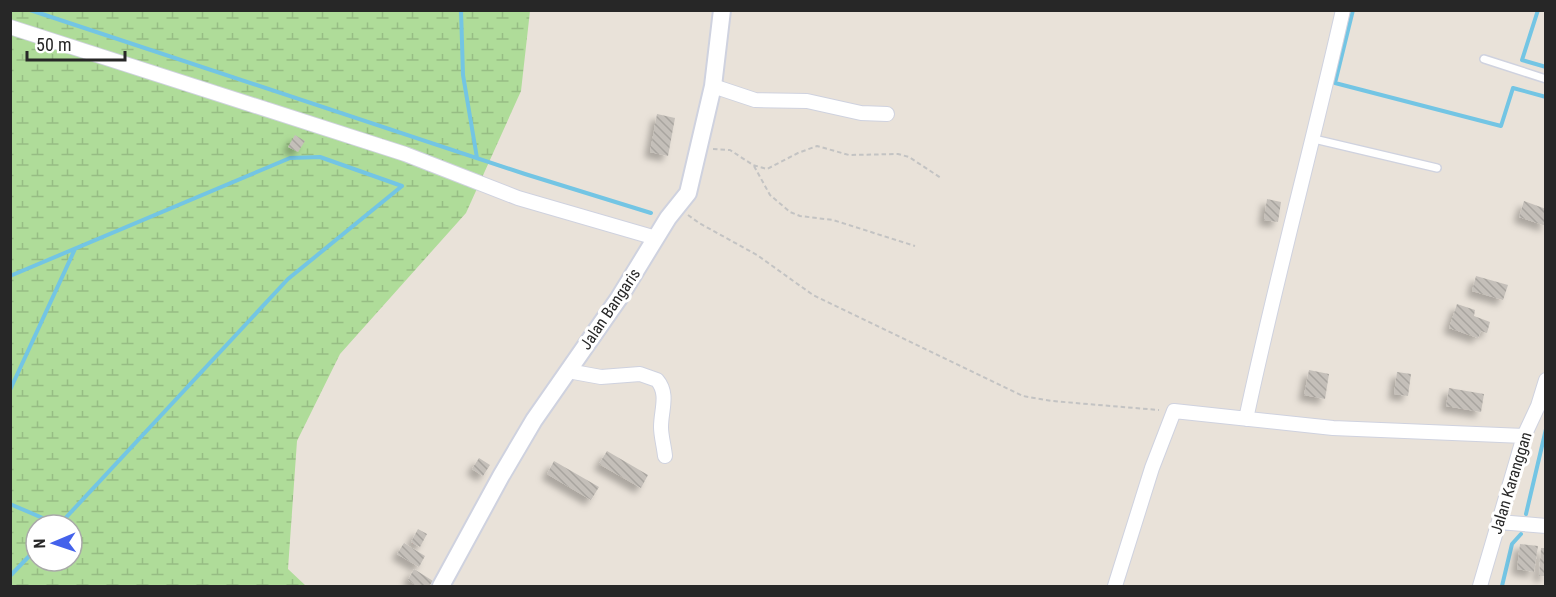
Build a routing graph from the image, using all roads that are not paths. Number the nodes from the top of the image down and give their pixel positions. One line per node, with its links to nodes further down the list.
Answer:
1 (722, 10): 6 (street, Jalan Bangaris)
2 (1343, 10): 8 (street)
3 (10, 27): 10 (street)
4 (1484, 59): 5 (lane)
5 (1545, 79)
6 (713, 86): 7 (street); 10 (street, Jalan Bangaris)
7 (886, 114)
8 (1314, 139): 9 (lane); 14 (street)
9 (1437, 168)
10 (656, 238): 11 (street, Jalan Bangaris)
11 (568, 371): 16 (street); 19 (street, Jalan Bangaris)
12 (1545, 380): 13 (street, Jalan Karanggan)
13 (1541, 406): 15 (street, Jalan Karanggan)
14 (1246, 419): 15 (street); 20 (street)
15 (1524, 436): 17 (street, Jalan Karanggan)
16 (665, 456)
17 (1499, 522): 18 (street); 21 (street, Jalan Karanggan)
18 (1545, 526)
19 (441, 586)
20 (1115, 586)
21 (1480, 586)

